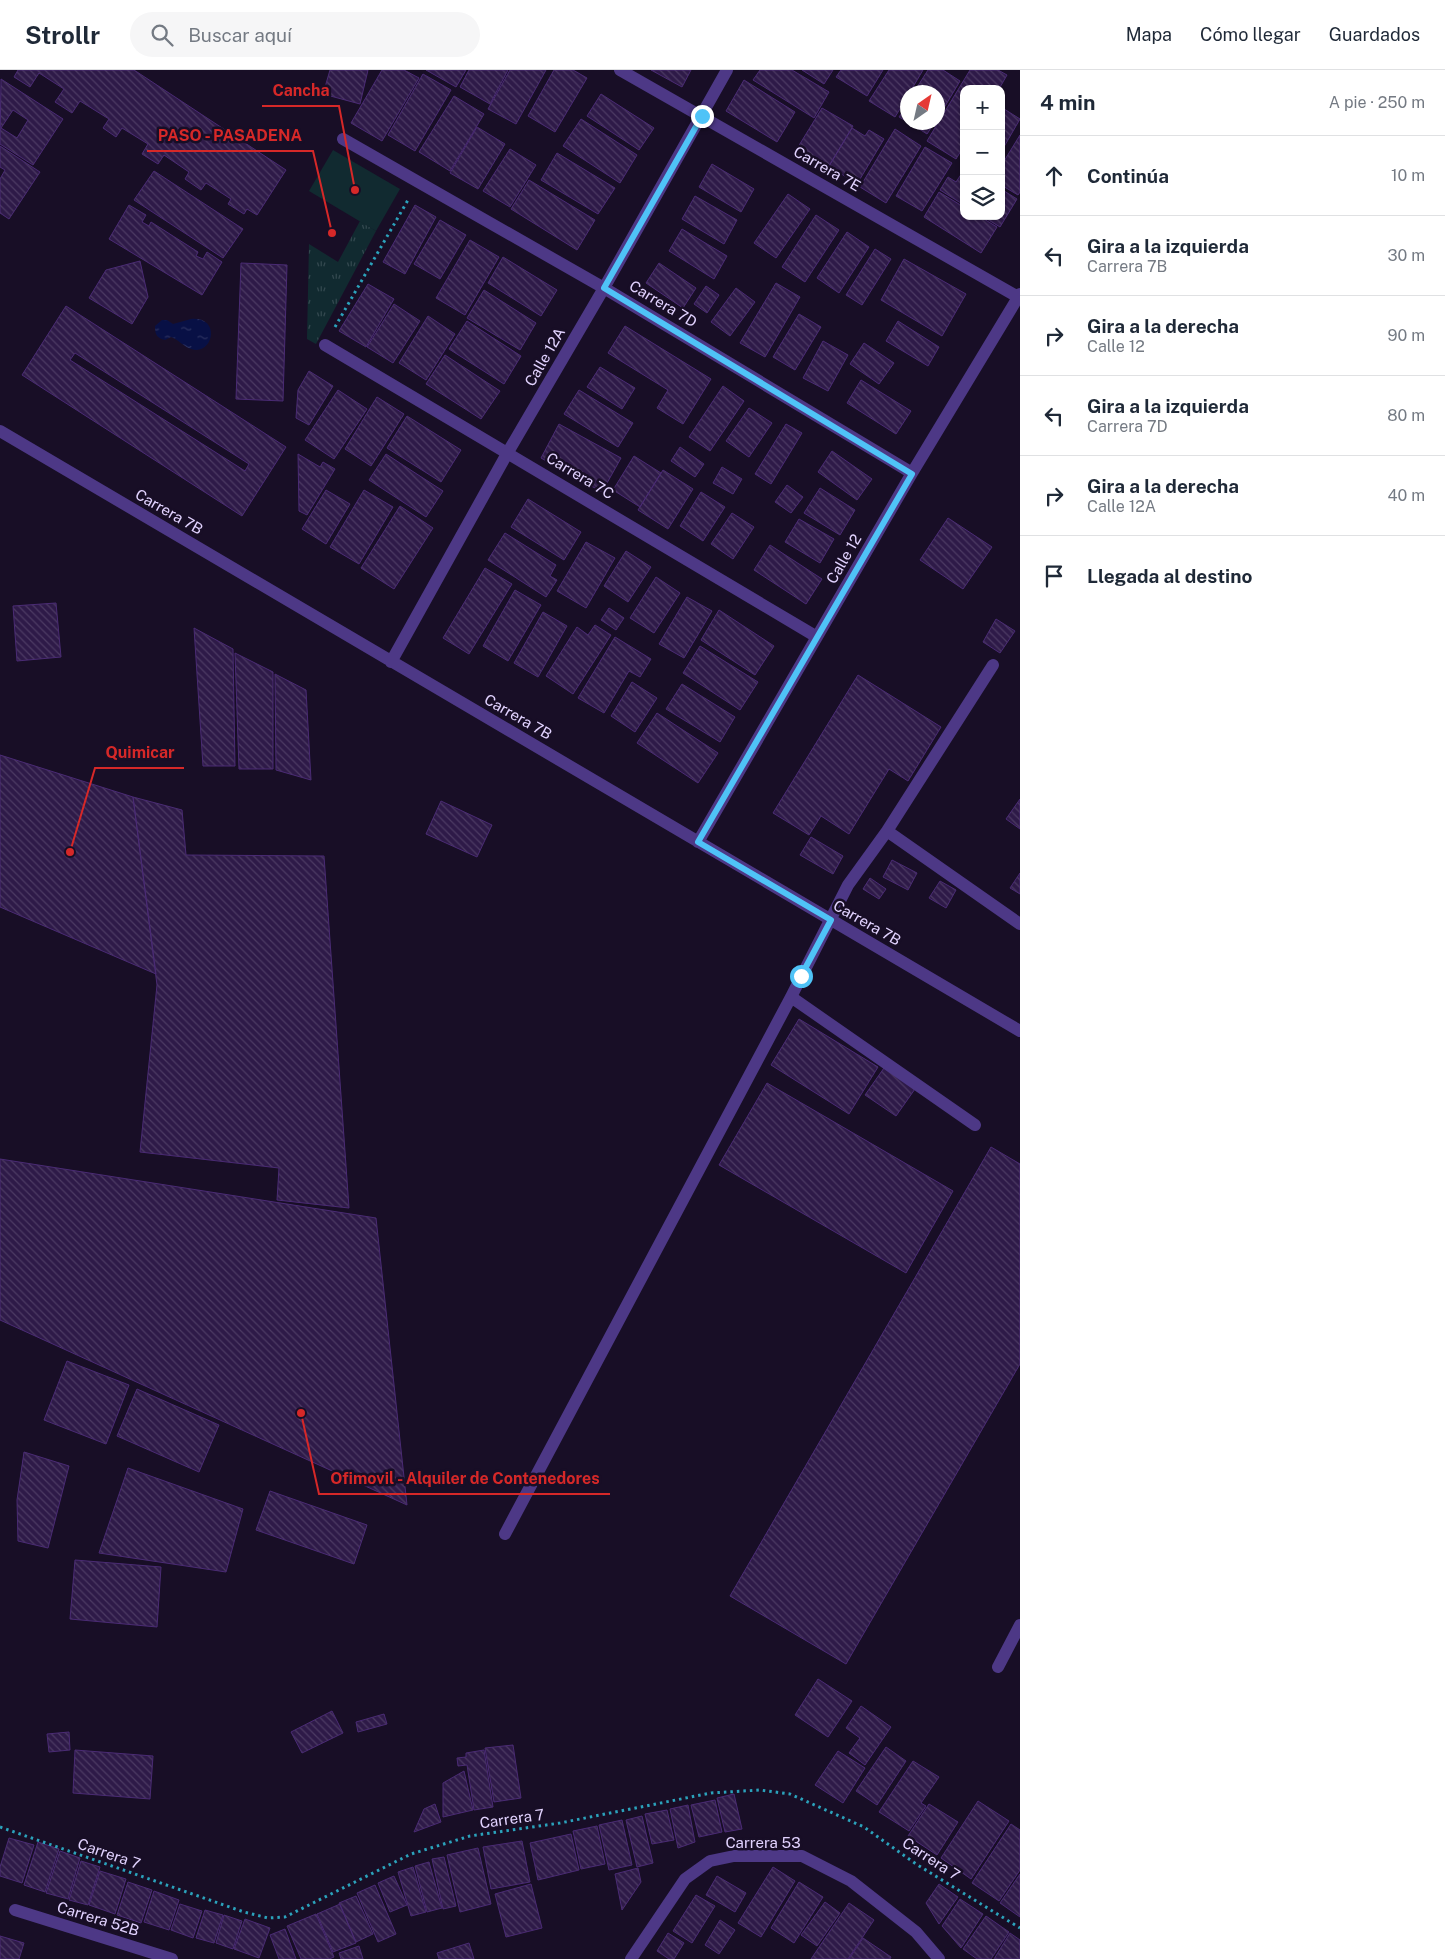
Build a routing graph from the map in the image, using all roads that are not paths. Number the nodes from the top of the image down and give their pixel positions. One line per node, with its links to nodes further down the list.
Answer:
1 (620, 70): 3 (street, Carrera 7E)
2 (727, 70): 3 (street, Calle 12A)
3 (702, 116): 5 (street, Calle 12A); 6 (street, Carrera 7E)
4 (343, 139): 5 (street, Carrera 7D)
5 (604, 288): 9 (street, Calle 12A); 10 (street, Carrera 7D)
6 (1019, 295): 10 (street, Calle 12)
7 (325, 345): 9 (street, Carrera 7C)
8 (0, 432): 12 (street, Carrera 7B)
9 (508, 452): 11 (street, Carrera 7C); 12 (street, Calle 12A)
10 (912, 474): 11 (street, Calle 12)
11 (818, 637): 15 (street, Calle 12)
12 (391, 662): 15 (street, Carrera 7B)
13 (993, 665): 14 (street)
14 (887, 832): 16 (street); 17 (street)
15 (698, 842): 16 (street, Carrera 7B)
16 (831, 920): 18 (street); 19 (street, Carrera 7B)
17 (1020, 924)
18 (791, 997): 20 (street); 21 (street)
19 (1020, 1031)
20 (975, 1125)
21 (505, 1534)
22 (1020, 1625): 23 (street)
23 (998, 1667)
24 (15, 1910): 25 (street, Carrera 52B)
25 (172, 1959)
26 (631, 1959): 27 (street, Carrera 53)
27 (939, 1959)

